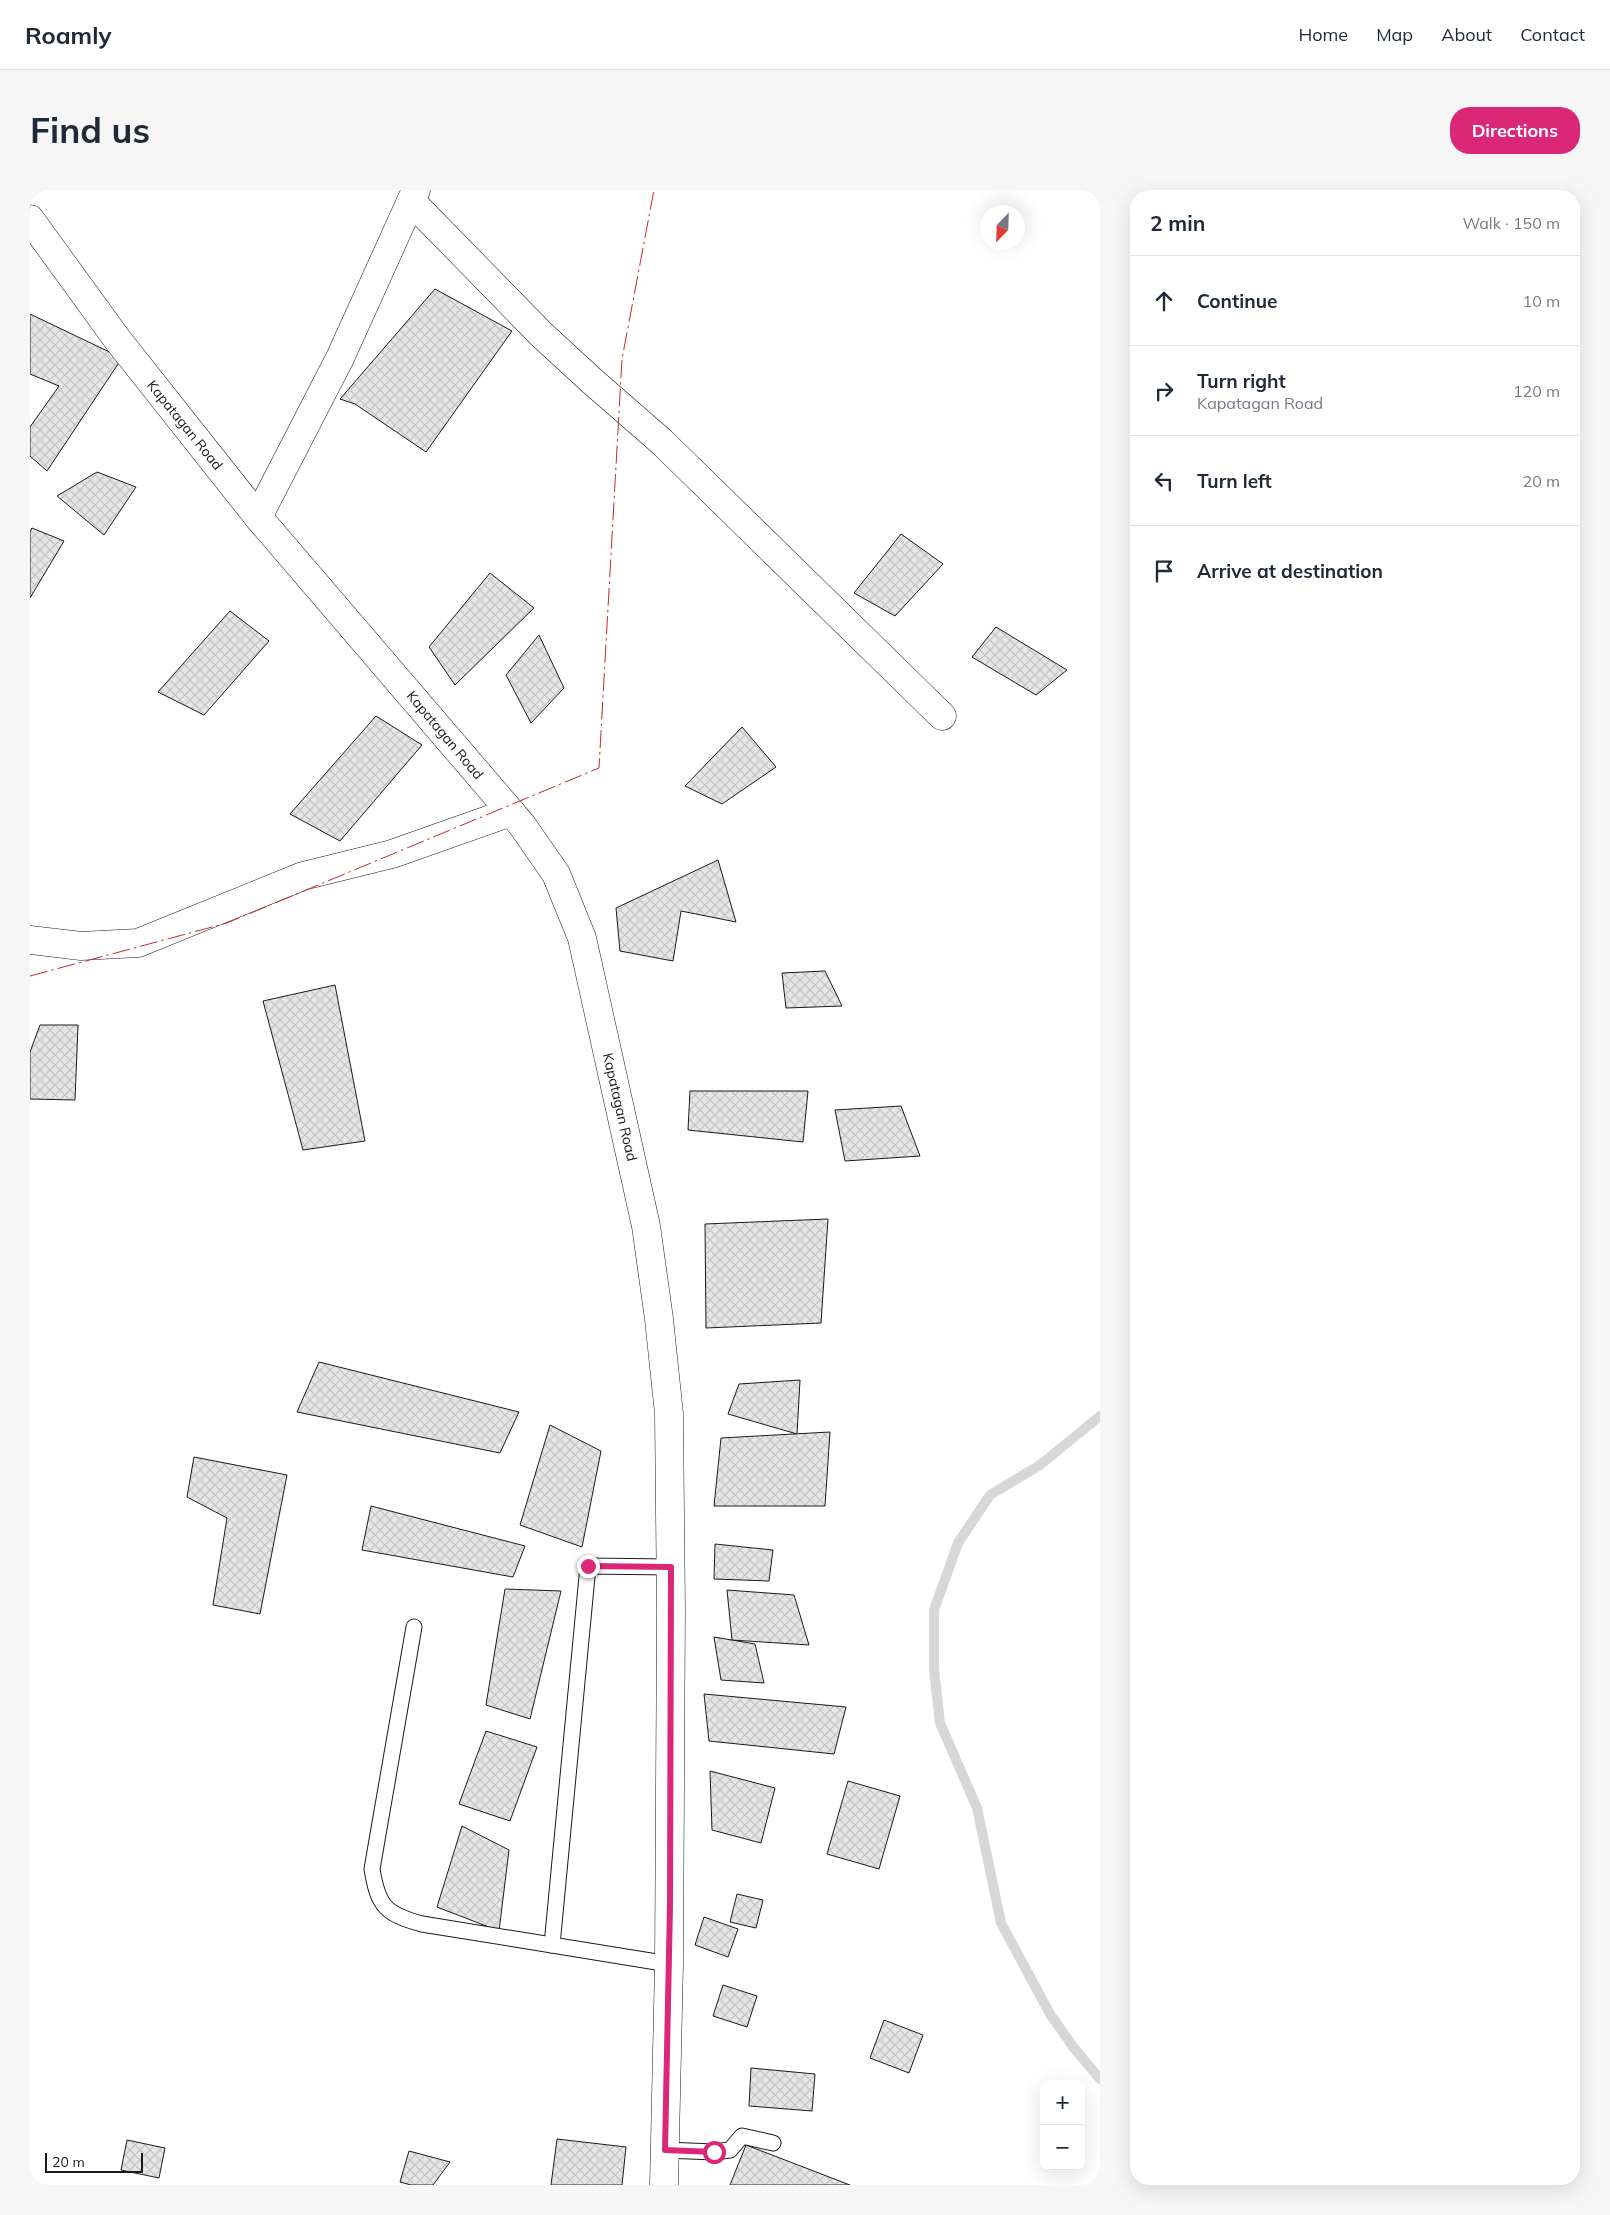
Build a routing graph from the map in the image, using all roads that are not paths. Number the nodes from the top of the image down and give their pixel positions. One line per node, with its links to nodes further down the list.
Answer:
1 (413, 196): 3 (main road); 4 (main road)
2 (30, 219): 3 (main road, Kapatagan Road)
3 (258, 517): 5 (main road, Kapatagan Road)
4 (942, 716)
5 (511, 812): 6 (main road); 7 (main road, Kapatagan Road)
6 (30, 940)
7 (671, 1567): 9 (lane); 10 (main road, Kapatagan Road)
8 (414, 1626): 9 (lane)
9 (552, 1945): 10 (lane)
10 (669, 1964): 12 (main road, Kapatagan Road)
11 (773, 2143): 12 (lane)
12 (665, 2150): 13 (main road, Kapatagan Road)
13 (664, 2185)

